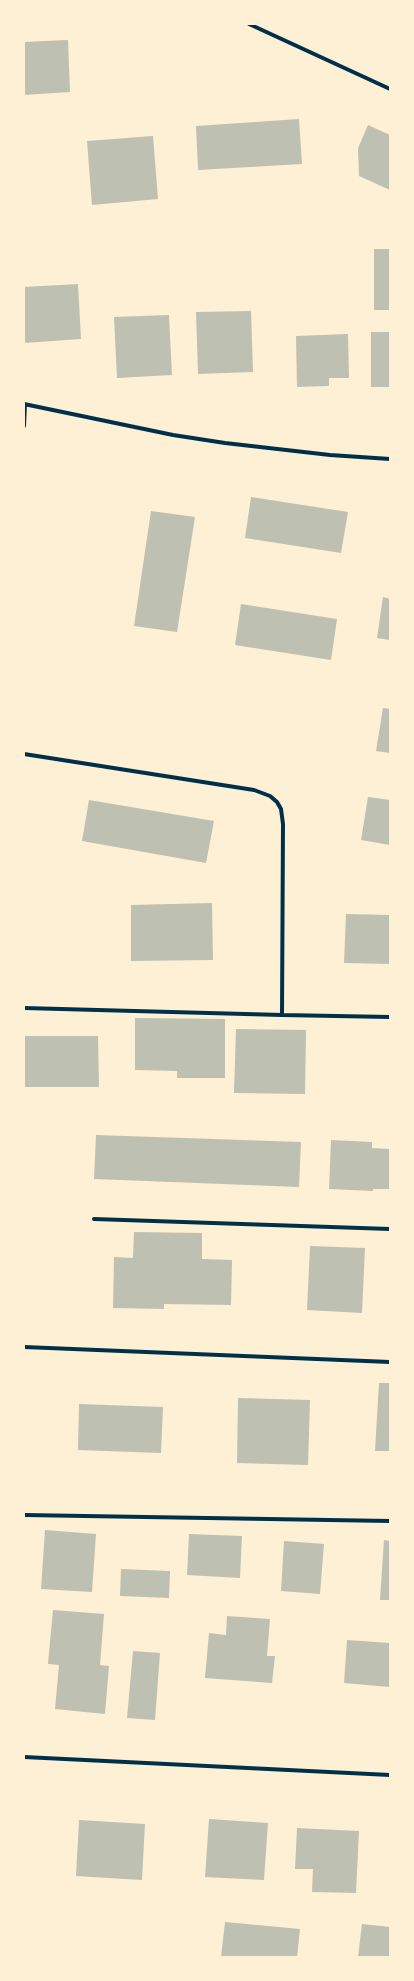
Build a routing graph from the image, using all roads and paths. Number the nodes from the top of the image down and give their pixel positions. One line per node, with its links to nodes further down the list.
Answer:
1 (249, 24): 2 (street)
2 (390, 89)
3 (24, 404): 4 (street); 5 (street)
4 (24, 426)
5 (390, 459)
6 (24, 754): 8 (street)
7 (24, 1008): 8 (street)
8 (282, 1015): 9 (street)
9 (390, 1017)
10 (94, 1219): 11 (street)
11 (390, 1229)
12 (24, 1347): 13 (street)
13 (390, 1362)
14 (24, 1515): 15 (street)
15 (390, 1521)
16 (24, 1757): 17 (street)
17 (390, 1775)

